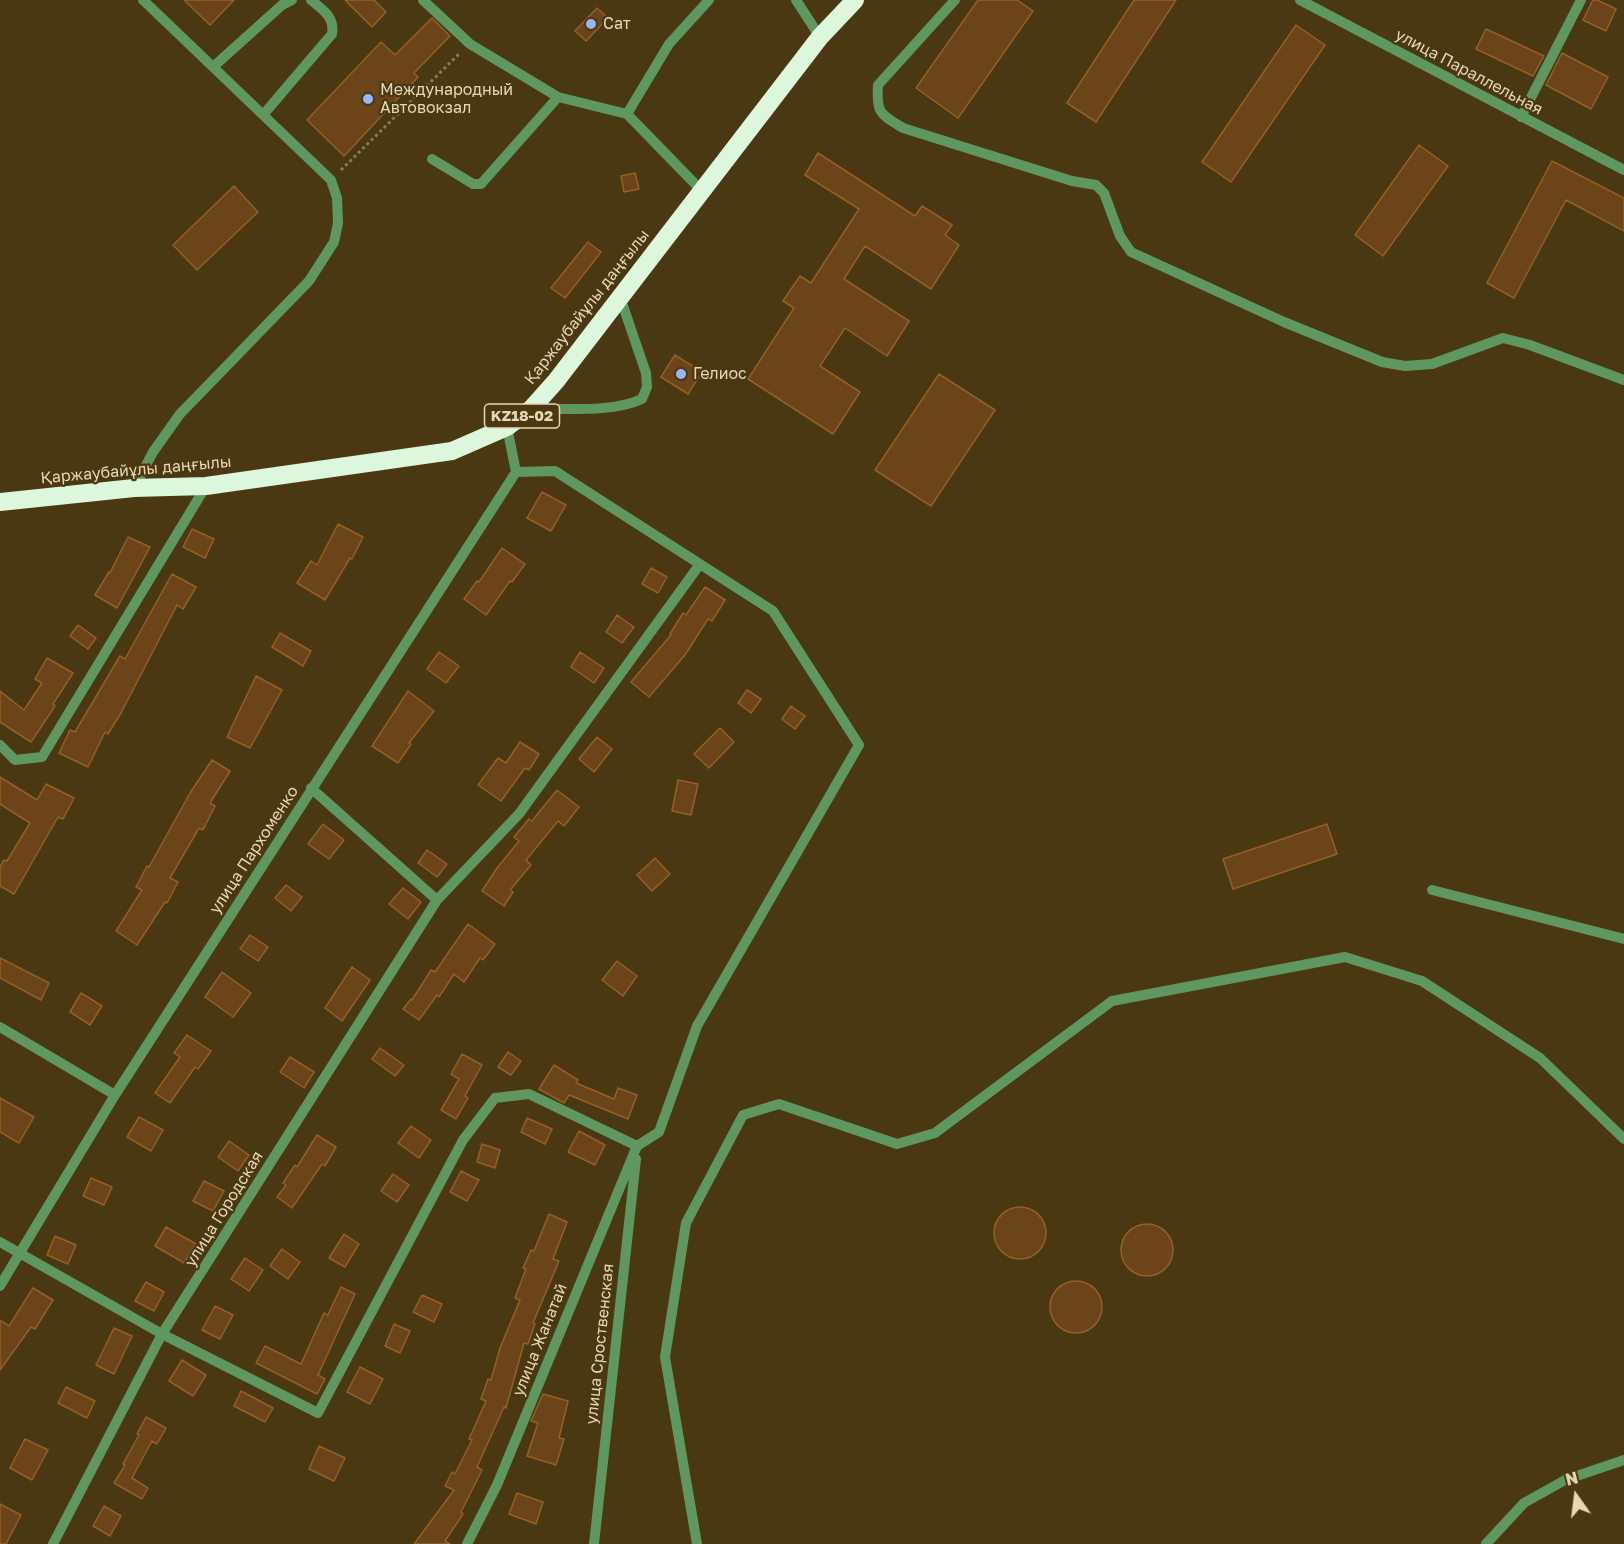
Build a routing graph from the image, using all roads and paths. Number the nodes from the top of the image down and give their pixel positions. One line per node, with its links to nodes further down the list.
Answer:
1 (143, 0): 13 (street)
2 (292, 0): 13 (street)
3 (311, 0): 16 (street)
4 (423, 0): 12 (street)
5 (709, 0): 15 (street)
6 (796, 0): 11 (street)
7 (855, 0): 11 (highway, Қаржаубайұлы даңғылы / KZ18-02)
8 (955, 0): 23 (street)
9 (1300, 0): 17 (street, улица Параллельная)
10 (1581, 0): 17 (street)
11 (820, 37): 21 (highway, Қаржаубайұлы даңғылы / KZ18-02)
12 (470, 44): 14 (street); 20 (path)
13 (213, 67): 16 (street)
14 (558, 97): 15 (street); 18 (street)
15 (627, 114): 21 (street)
16 (263, 115): 20 (street)
17 (1521, 117): 19 (street, улица Параллельная)
18 (432, 159)
19 (1624, 170)
20 (331, 180): 28 (street)
21 (702, 191): 22 (highway, Қаржаубайұлы даңғылы / KZ18-02)
22 (620, 297): 24 (highway, Қаржаубайұлы даңғылы / KZ18-02); 24 (street)
23 (1624, 380)
24 (531, 408): 25 (highway, Қаржаубайұлы даңғылы / KZ18-02)
25 (507, 427): 26 (street); 27 (highway, Қаржаубайұлы даңғылы / KZ18-02)
26 (516, 472): 30 (street); 32 (street, улица Пархоменко)
27 (206, 486): 28 (highway, Қаржаубайұлы даңғылы / KZ18-02); 31 (street)
28 (134, 488): 29 (highway, Қаржаубайұлы даңғылы / KZ18-02)
29 (0, 502)
30 (700, 564): 34 (street, улица Городская); 39 (street)
31 (0, 745)
32 (311, 788): 34 (street); 37 (street, улица Пархоменко)
33 (1432, 890): 35 (street)
34 (437, 900): 43 (street, улица Городская)
35 (1624, 939)
36 (0, 1027): 37 (street)
37 (115, 1095): 41 (street, улица Пархоменко)
38 (1624, 1139): 48 (street)
39 (637, 1146): 43 (street); 46 (street, улица Жанатай); 47 (street, улица Сроственская)
40 (0, 1242): 41 (street)
41 (20, 1254): 42 (street, улица Пархоменко); 43 (street)
42 (0, 1286)
43 (162, 1334): 45 (street, улица Городская)
44 (1624, 1460): 49 (street)
45 (52, 1544)
46 (468, 1544)
47 (594, 1544)
48 (697, 1544)
49 (1486, 1544)

